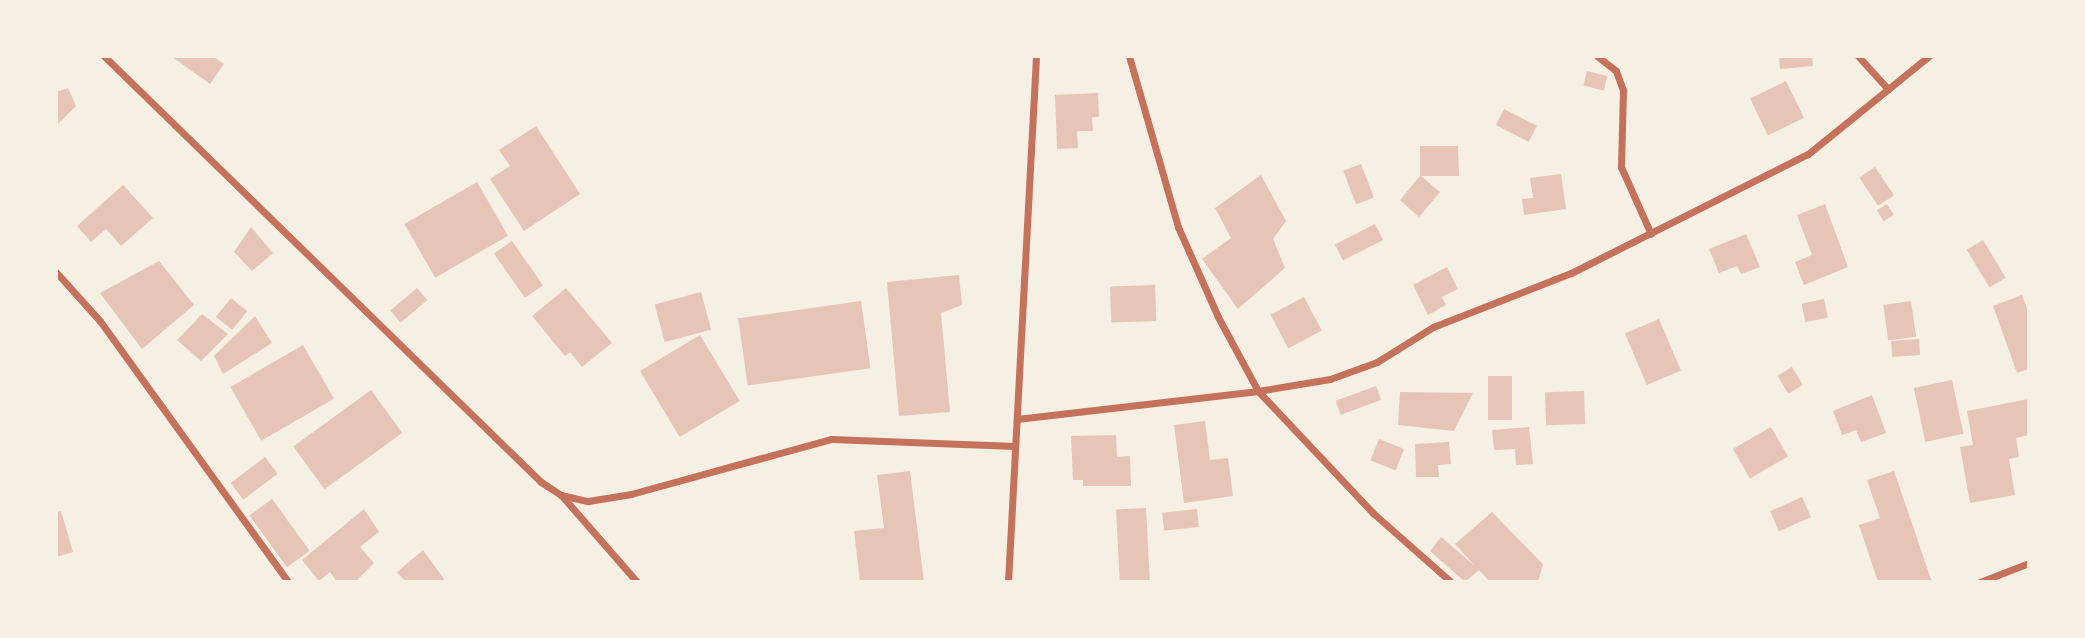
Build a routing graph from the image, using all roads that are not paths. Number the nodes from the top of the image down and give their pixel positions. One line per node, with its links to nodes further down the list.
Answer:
1 (104, 56): 13 (street)
2 (1036, 56): 11 (street)
3 (1129, 56): 10 (street)
4 (1597, 56): 8 (street)
5 (1858, 56): 7 (street)
6 (1929, 56): 7 (street)
7 (1888, 89): 8 (street)
8 (1651, 234): 10 (street)
9 (56, 272): 15 (street)
10 (1258, 391): 11 (street); 18 (street)
11 (1017, 419): 12 (street)
12 (1015, 446): 13 (street); 17 (street)
13 (561, 495): 16 (street)
14 (2029, 563): 19 (street)
15 (288, 582)
16 (637, 582)
17 (1008, 582)
18 (1451, 582)
19 (1980, 582)

